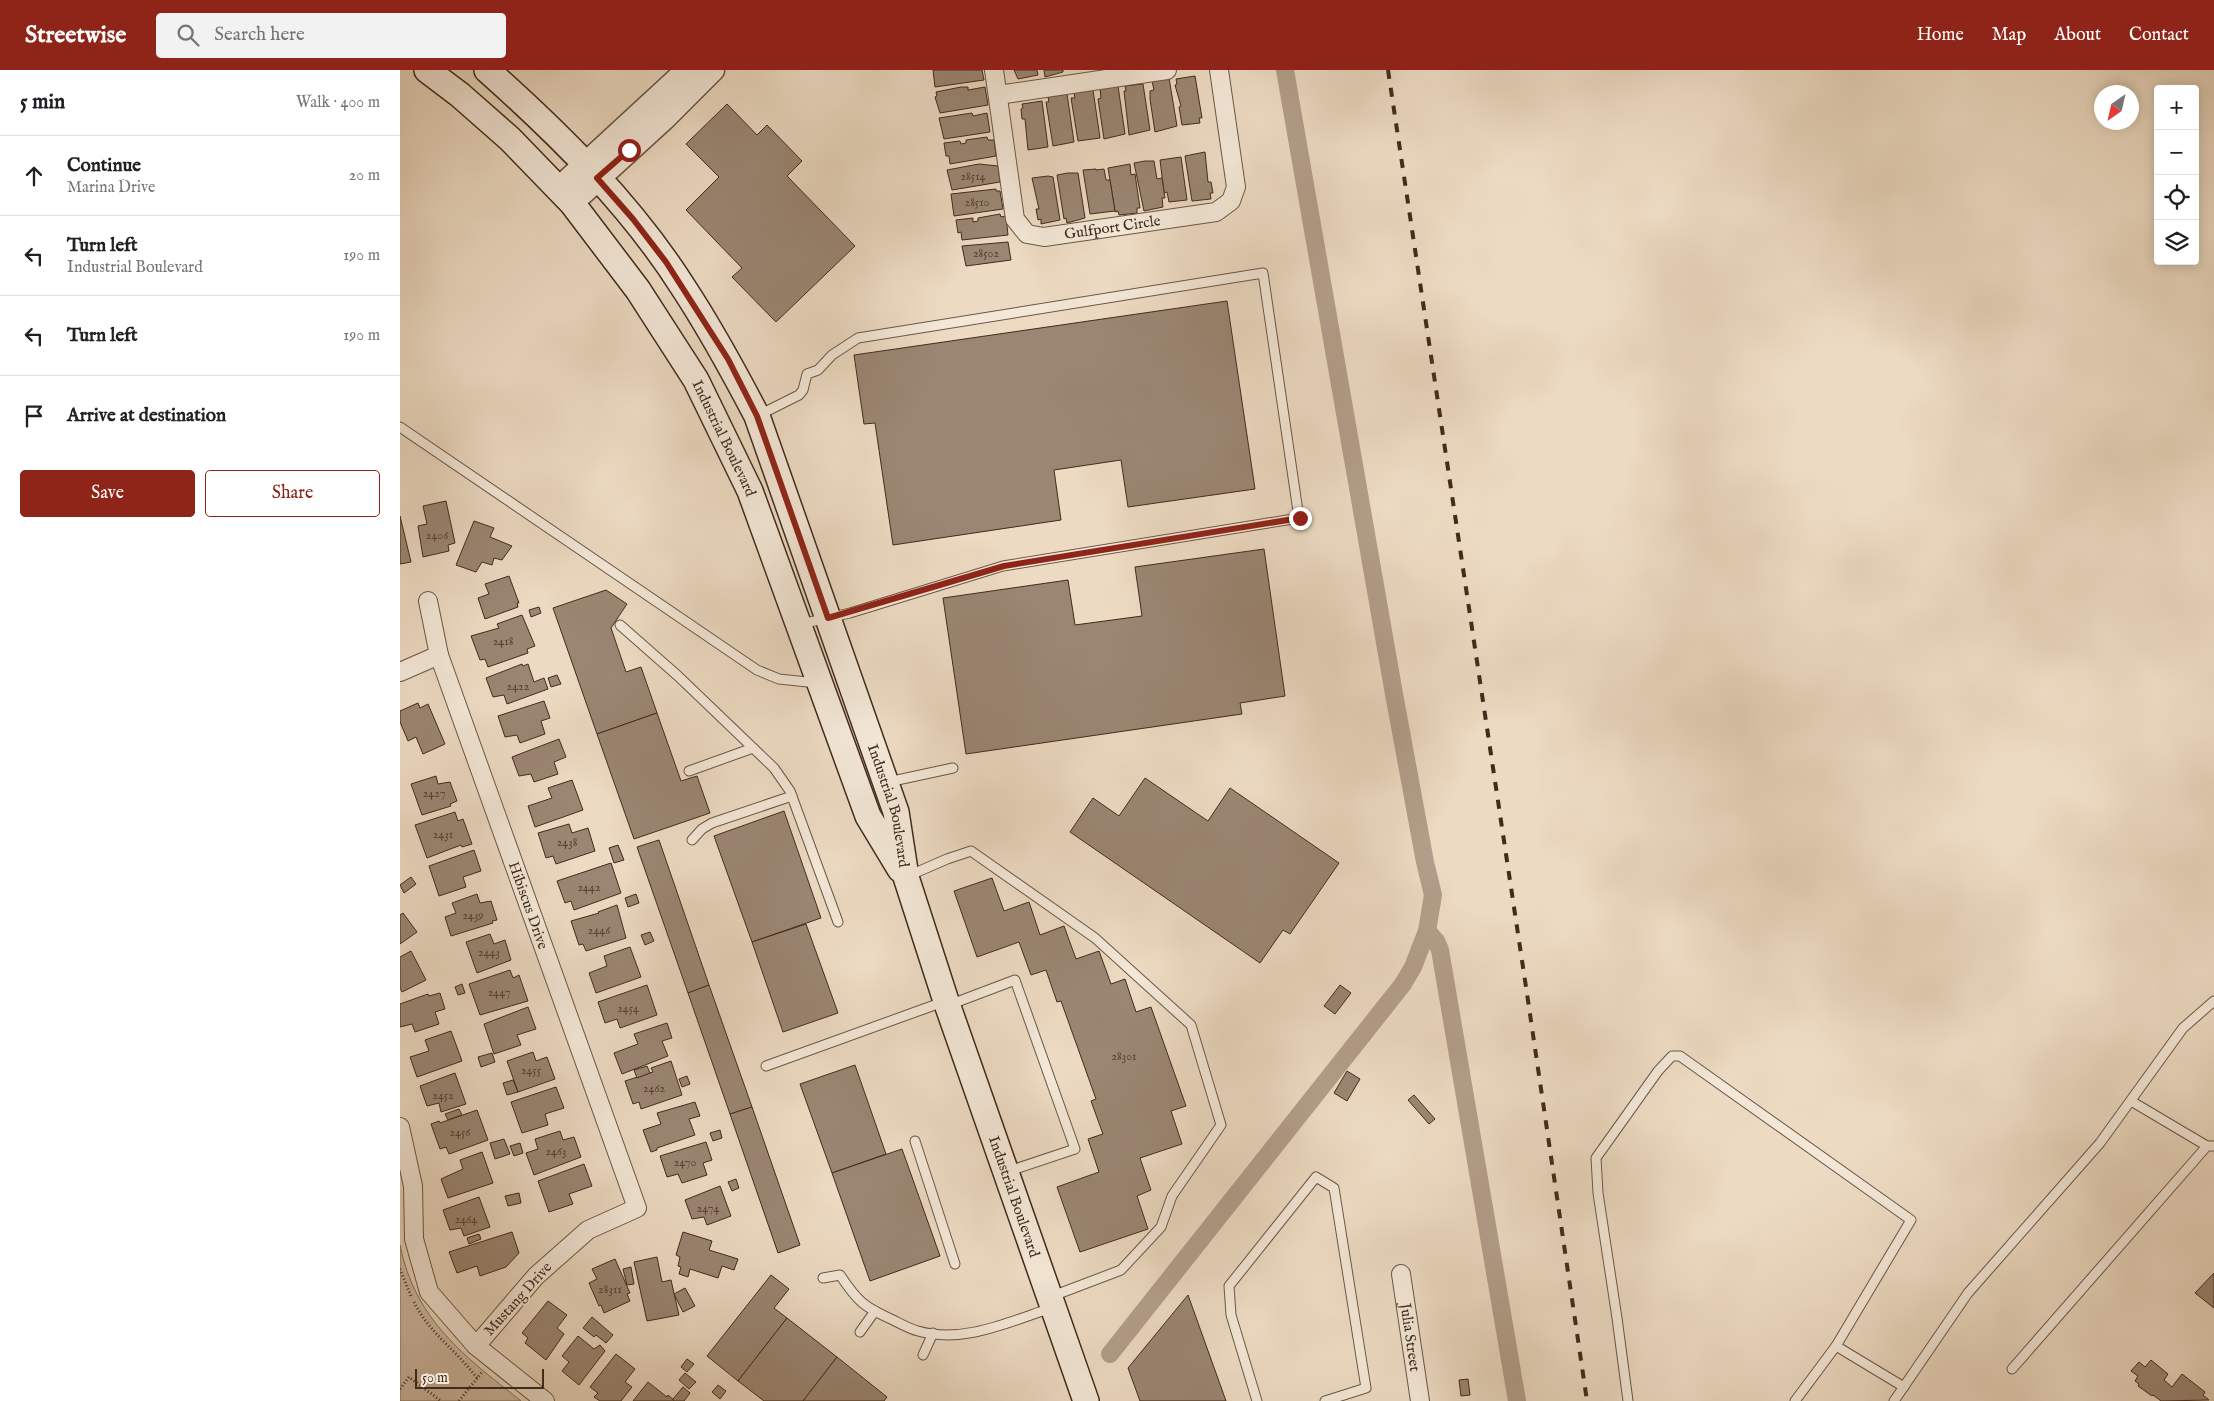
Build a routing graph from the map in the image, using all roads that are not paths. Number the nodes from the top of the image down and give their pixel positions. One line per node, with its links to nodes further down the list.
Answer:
1 (427, 70): 10 (main road, Industrial Boulevard)
2 (487, 70): 9 (main road, Industrial Boulevard)
3 (688, 70): 9 (street)
4 (713, 70): 9 (street)
5 (994, 70): 8 (street, Gulfport Circle)
6 (1167, 70): 8 (street)
7 (1219, 70): 8 (street, Gulfport Circle)
8 (998, 95)
9 (591, 171): 10 (street); 11 (main road, Industrial Boulevard)
10 (565, 196): 16 (main road, Industrial Boulevard)
11 (757, 416): 14 (main road, Industrial Boulevard); 14 (lane)
12 (400, 427): 19 (lane)
13 (428, 601): 17 (street, Hibiscus Drive)
14 (828, 618): 16 (lane); 23 (main road, Industrial Boulevard)
15 (620, 624): 20 (lane)
16 (798, 625): 19 (main road, Industrial Boulevard)
17 (439, 655): 18 (street); 36 (street, Hibiscus Drive)
18 (400, 672)
19 (819, 683): 26 (main road, Industrial Boulevard)
20 (753, 748): 22 (lane); 24 (lane)
21 (953, 768): 23 (lane)
22 (690, 770)
23 (885, 783): 26 (main road, Industrial Boulevard)
24 (792, 796): 25 (lane); 27 (lane)
25 (692, 840)
26 (906, 877): 29 (main road, Industrial Boulevard); 40 (lane)
27 (838, 922)
28 (2214, 1001): 31 (lane)
29 (947, 1003): 30 (lane); 35 (main road, Industrial Boulevard); 35 (lane)
30 (766, 1066)
31 (2131, 1101): 34 (lane); 48 (lane)
32 (400, 1127): 44 (street)
33 (914, 1141): 37 (lane)
34 (2210, 1146): 47 (lane)
35 (1006, 1172): 40 (main road, Industrial Boulevard)
36 (637, 1208): 44 (street, Mustang Drive)
37 (955, 1264)
38 (1400, 1274): 53 (street, Julia Street)
39 (823, 1278): 41 (lane)
40 (1052, 1302): 43 (lane); 50 (main road, Industrial Boulevard)
41 (874, 1311): 42 (lane); 43 (lane)
42 (860, 1332)
43 (933, 1333): 46 (lane)
44 (476, 1346): 49 (street)
45 (1836, 1346): 48 (lane); 54 (lane); 55 (lane)
46 (924, 1355)
47 (2012, 1369)
48 (1904, 1387): 56 (lane)
49 (545, 1401)
50 (1086, 1401)
51 (1257, 1401): 52 (lane)
52 (1325, 1401)
53 (1420, 1401)
54 (1628, 1401)
55 (1795, 1401)
56 (1894, 1401)

